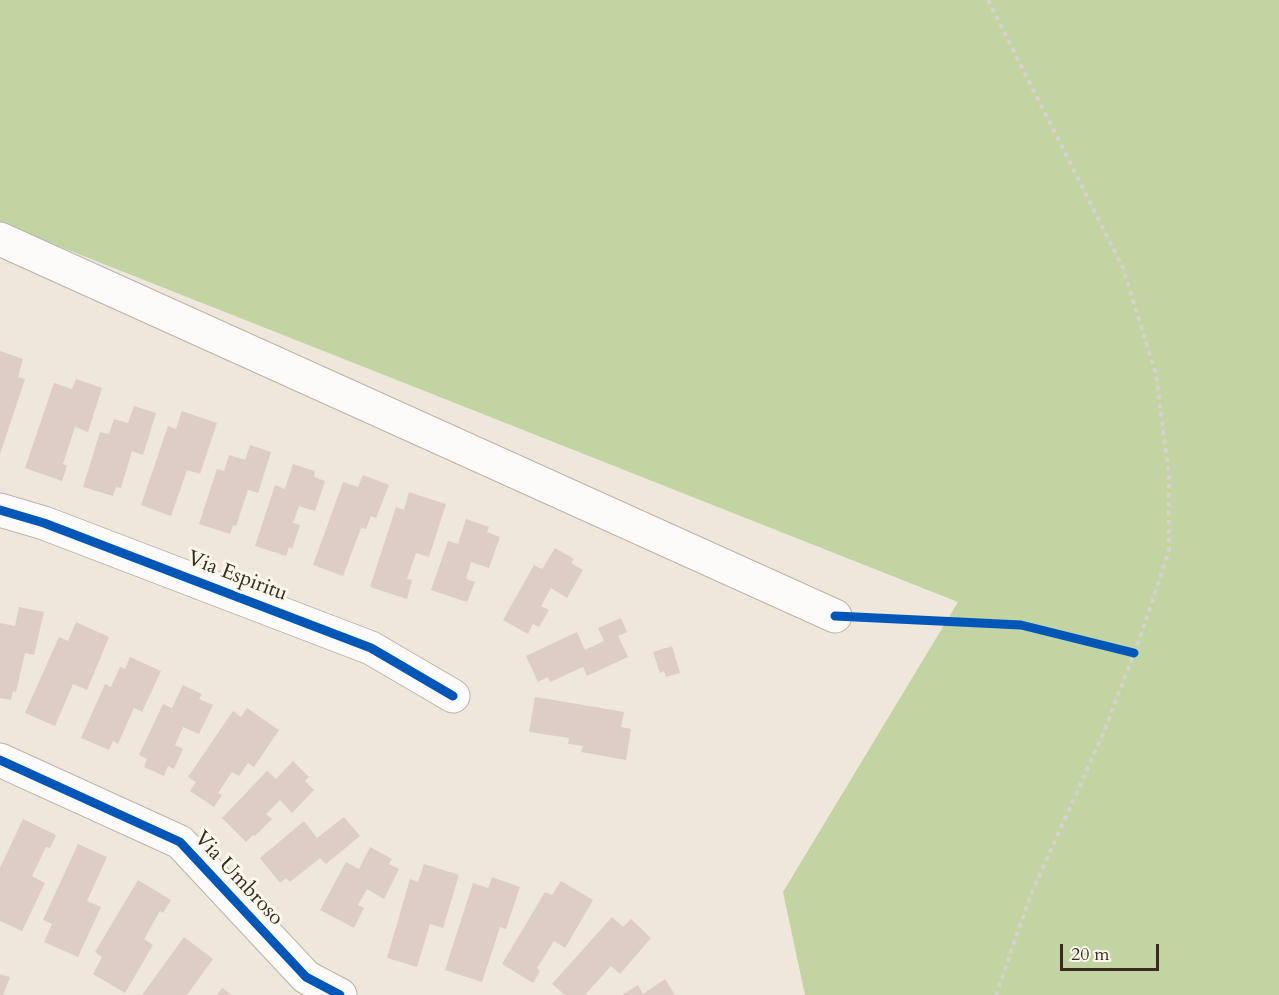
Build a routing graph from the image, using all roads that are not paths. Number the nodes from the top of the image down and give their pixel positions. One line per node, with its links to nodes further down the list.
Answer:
1 (0, 239): 3 (street)
2 (0, 510): 4 (street, Via Espiritu)
3 (835, 616)
4 (453, 696)
5 (0, 760): 6 (street, Via Umbroso)
6 (340, 995)

